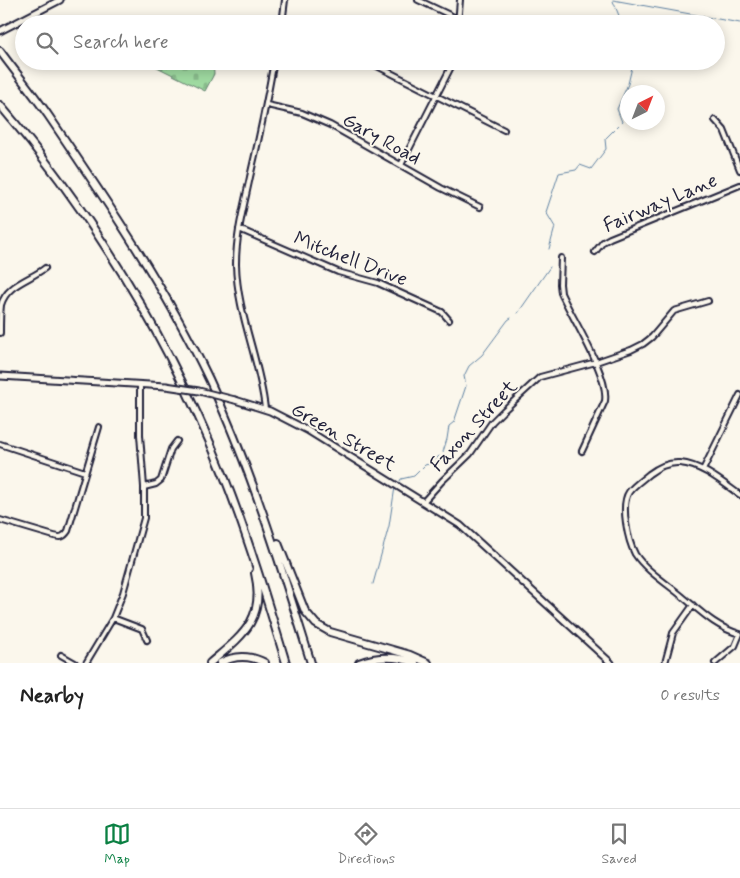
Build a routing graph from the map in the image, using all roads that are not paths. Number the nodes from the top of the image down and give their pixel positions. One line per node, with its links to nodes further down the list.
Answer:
1 (60, 0): 5 (main road)
2 (285, 0): 6 (street)
3 (418, 0): 7 (street)
4 (460, 0): 8 (street)
5 (31, 15)
6 (283, 15)
7 (451, 15)
8 (458, 15)
9 (15, 23): 10 (main road)
10 (0, 31)
11 (0, 51): 44 (highway)
12 (272, 70): 17 (street)
13 (385, 70): 15 (street)
14 (449, 70): 15 (street)
15 (436, 95): 19 (street); 20 (street)
16 (0, 105): 47 (highway)
17 (266, 106): 20 (street, Gary Road); 24 (street)
18 (715, 120): 21 (street)
19 (504, 130)
20 (401, 166): 23 (street, Gary Road)
21 (740, 170)
22 (740, 185): 25 (street, Fairway Lane)
23 (480, 207)
24 (239, 229): 29 (street, Mitchell Drive); 35 (street)
25 (594, 252)
26 (561, 258): 31 (street)
27 (45, 268): 30 (street)
28 (708, 300): 31 (street, Faxon Street)
29 (449, 320)
30 (0, 333)
31 (596, 362): 39 (street); 45 (street, Faxon Street)
32 (0, 376): 33 (main road, Green Street)
33 (140, 384): 35 (main road, Green Street, bridge); 42 (street)
34 (740, 396): 40 (street)
35 (265, 410): 45 (main road, Green Street)
36 (99, 427): 41 (street)
37 (177, 441): 42 (street)
38 (0, 444): 41 (street)
39 (582, 451)
40 (703, 470): 43 (street); 48 (street)
41 (85, 472): 46 (street)
42 (144, 487): 49 (street)
43 (740, 495)
44 (258, 496): 59 (highway); 62 (highway)
45 (424, 501): 63 (main road, Green Street)
46 (0, 520)
47 (244, 528): 55 (highway); 58 (highway)
48 (693, 606): 50 (street); 64 (street)
49 (113, 618): 51 (street); 54 (street)
50 (740, 634): 65 (street)
51 (147, 640)
52 (61, 655): 53 (street)
53 (75, 663)
54 (86, 663)
55 (210, 663)
56 (220, 663): 57 (highway)
57 (265, 663)
58 (286, 663)
59 (311, 663)
60 (358, 663): 61 (highway)
61 (415, 663)
62 (428, 663)
63 (611, 663)
64 (665, 663)
65 (715, 663)

